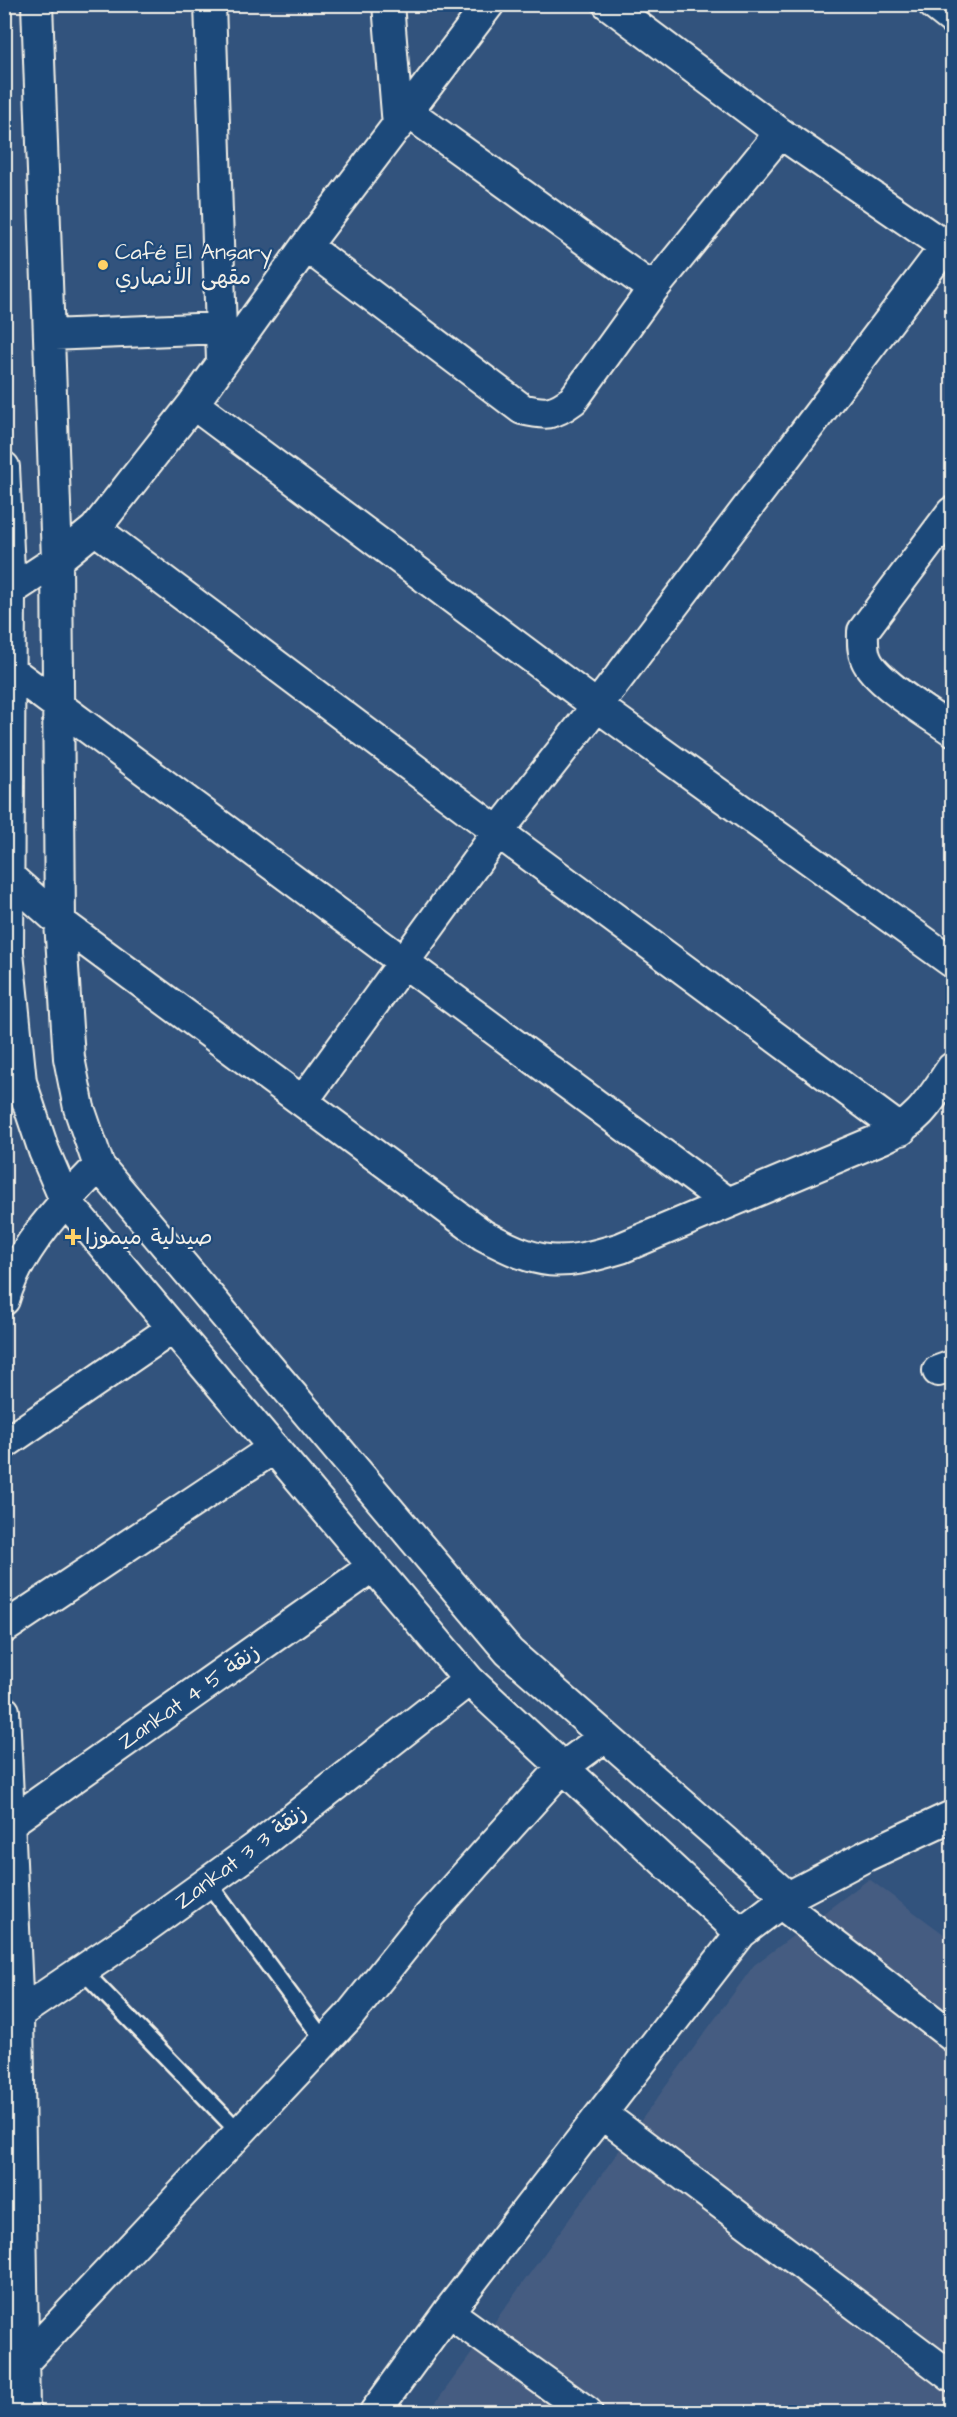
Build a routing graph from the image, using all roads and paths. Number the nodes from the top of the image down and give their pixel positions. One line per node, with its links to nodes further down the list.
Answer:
1 (37, 4): 14 (street)
2 (210, 4): 13 (street)
3 (388, 4): 8 (street)
4 (489, 4): 8 (street)
5 (608, 4): 9 (street)
6 (933, 4): 7 (street)
7 (952, 19)
8 (403, 119): 11 (street); 12 (street)
9 (780, 133): 10 (street); 12 (street)
10 (950, 245): 23 (street)
11 (306, 246): 12 (street); 15 (street)
12 (653, 289)
13 (221, 328): 14 (street); 15 (street)
14 (49, 335): 20 (street)
15 (222, 361): 16 (street)
16 (193, 404): 19 (street); 23 (street)
17 (4, 467): 21 (street)
18 (952, 512): 25 (street)
19 (94, 529): 20 (street); 26 (street)
20 (57, 560): 21 (street); 24 (street)
21 (10, 591): 22 (street)
22 (10, 670): 24 (street); 27 (street)
23 (597, 706): 26 (street); 31 (street)
24 (59, 709): 28 (street); 30 (street)
25 (952, 730)
26 (498, 832): 30 (street); 35 (street)
27 (7, 874): 28 (street); 29 (street)
28 (60, 922): 34 (street); 36 (street)
29 (6, 953): 33 (street)
30 (405, 961): 34 (street); 38 (street)
31 (952, 962)
32 (952, 1068): 35 (street)
33 (13, 1087): 37 (street)
34 (303, 1101): 38 (street)
35 (901, 1130): 38 (street)
36 (99, 1166): 37 (street); 48 (street)
37 (65, 1200): 39 (street); 41 (street)
38 (727, 1202)
39 (12, 1269): 40 (street)
40 (4, 1300)
41 (173, 1328): 42 (street); 43 (street)
42 (4, 1444)
43 (274, 1448): 44 (street); 45 (street)
44 (374, 1566): 46 (street); 51 (street, Zankat 4 زنقة 5)
45 (4, 1628)
46 (469, 1680): 49 (street); 52 (street, Zankat 3 زنقة 3)
47 (4, 1711): 51 (street)
48 (604, 1737): 49 (street); 53 (street)
49 (562, 1768): 54 (street); 58 (street)
50 (952, 1816): 53 (street)
51 (7, 1825): 56 (street)
52 (208, 1883): 55 (street, Zankat 3 زنقة 3); 58 (lane)
53 (784, 1900): 54 (street); 57 (street)
54 (741, 1933): 59 (street)
55 (83, 1971): 56 (street, Zankat 3 زنقة 3); 60 (lane)
56 (11, 2019): 62 (street)
57 (952, 2036)
58 (325, 2042): 60 (street)
59 (602, 2114): 61 (street); 63 (street)
60 (240, 2133): 62 (street)
61 (448, 2312): 66 (street); 67 (street)
62 (24, 2361): 64 (street); 65 (street)
63 (952, 2376)
64 (4, 2383)
65 (24, 2412)
66 (375, 2412)
67 (586, 2412)

